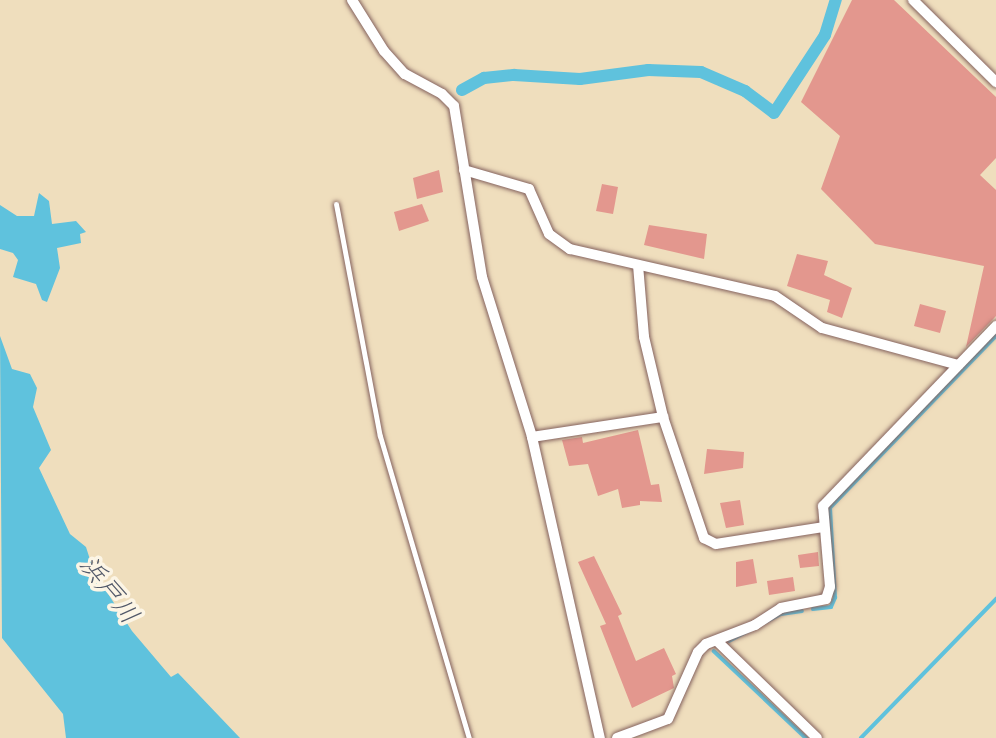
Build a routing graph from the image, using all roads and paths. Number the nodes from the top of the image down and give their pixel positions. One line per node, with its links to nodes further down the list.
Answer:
1 (352, 0): 4 (street)
2 (913, 0): 3 (street)
3 (996, 82)
4 (464, 170): 6 (street); 10 (street)
5 (336, 204): 13 (lane)
6 (638, 265): 8 (street); 9 (street)
7 (996, 326): 8 (street)
8 (958, 365): 11 (street)
9 (663, 417): 10 (street); 11 (street)
10 (531, 437): 14 (street)
11 (823, 527): 12 (street)
12 (717, 641): 15 (street); 16 (street)
13 (469, 738)
14 (600, 738)
15 (617, 738)
16 (817, 738)

